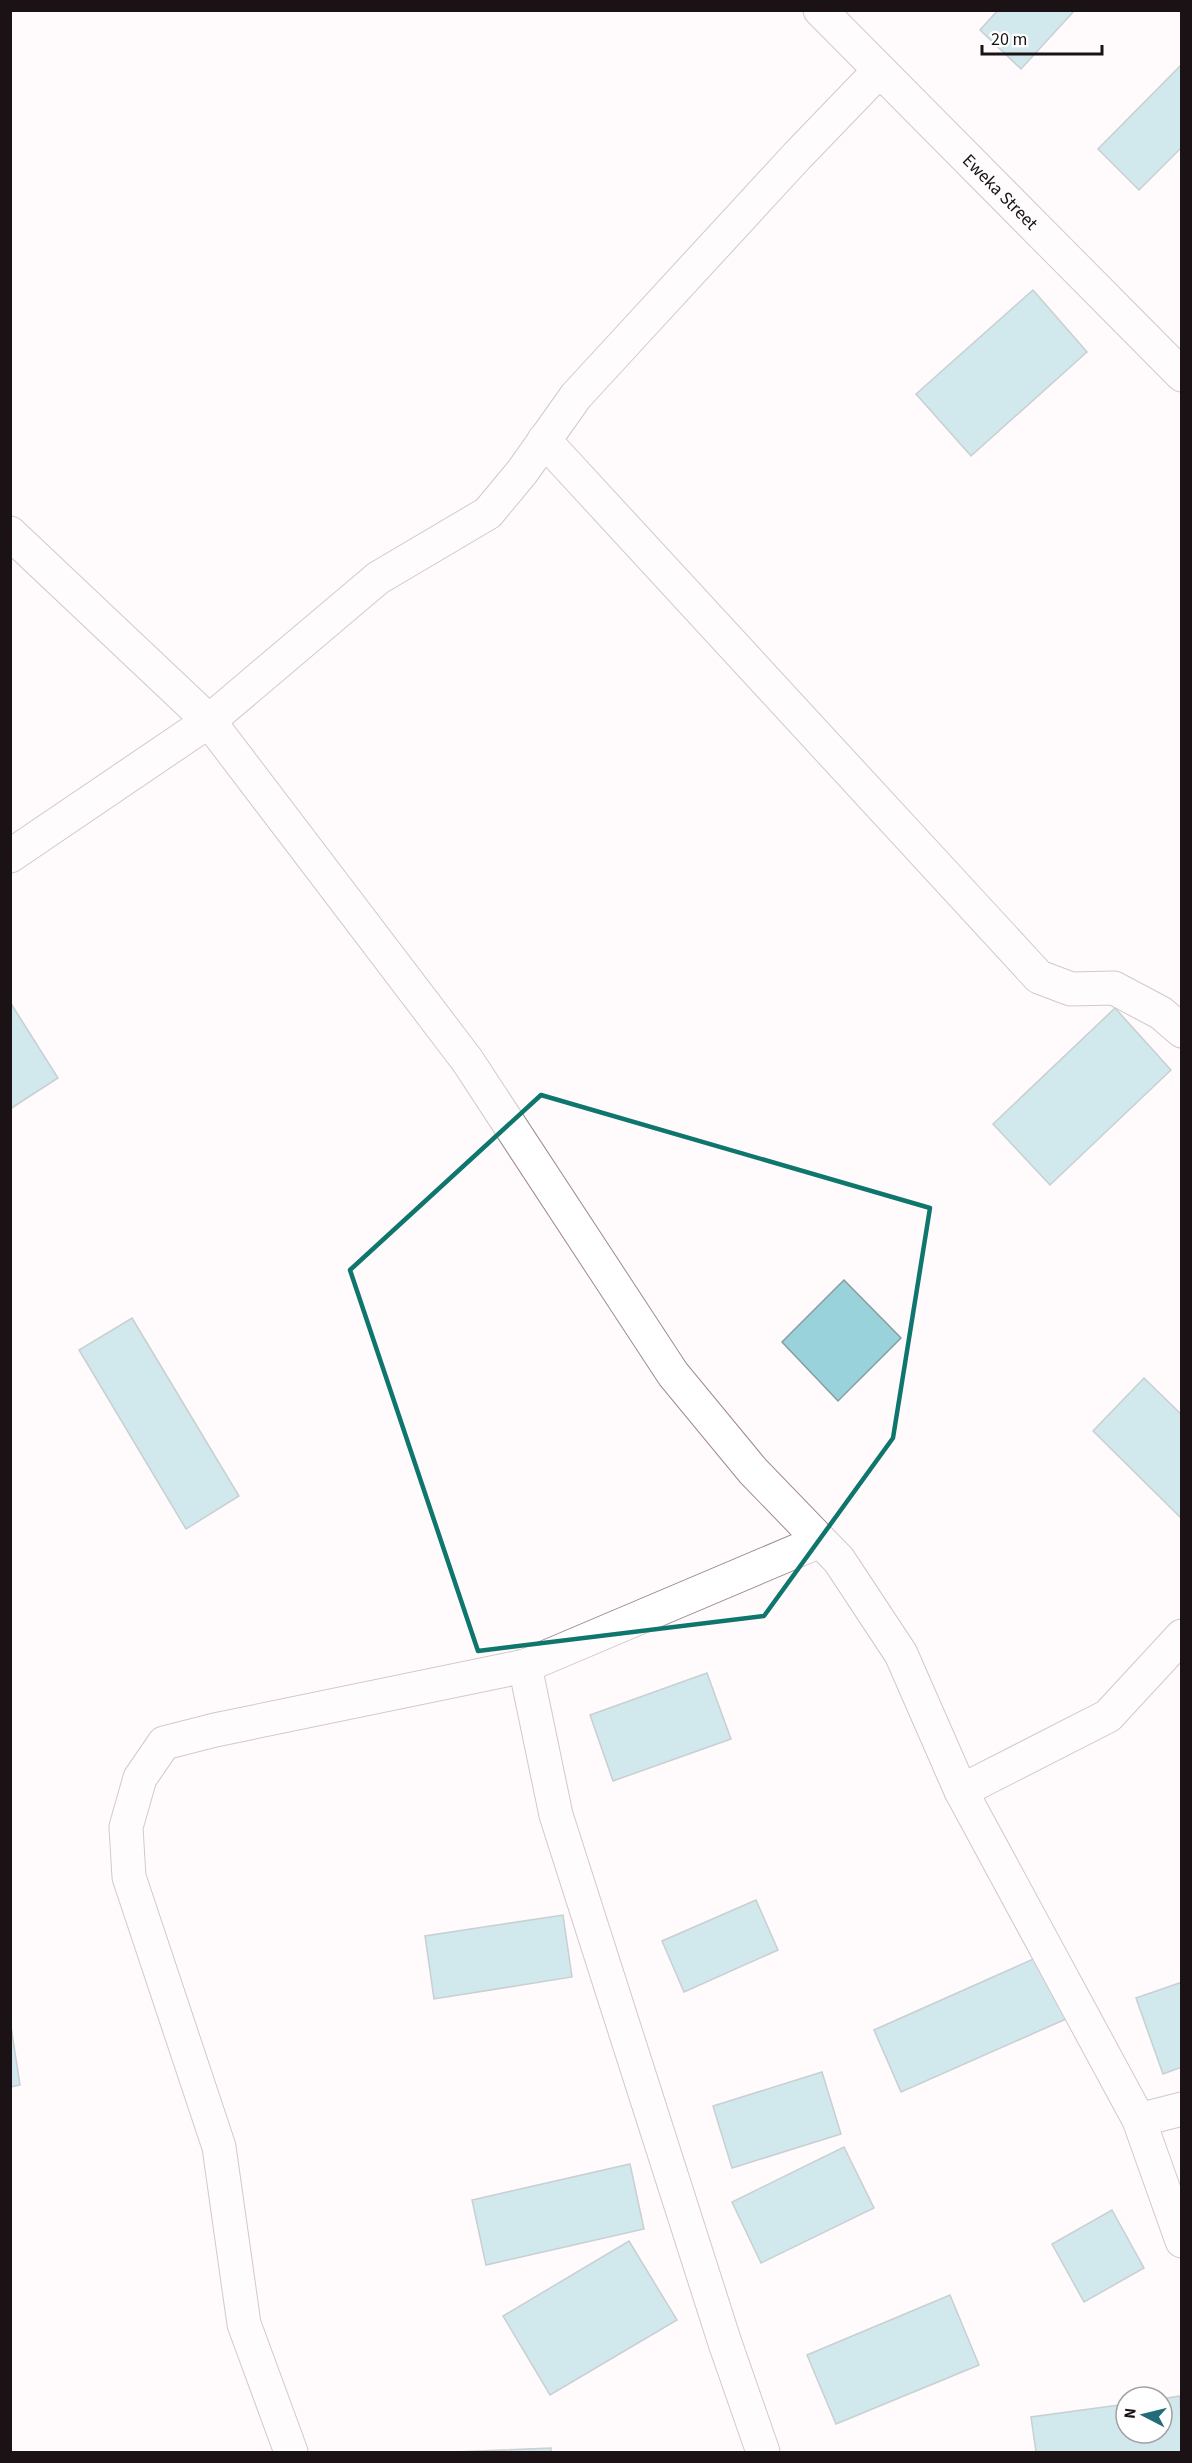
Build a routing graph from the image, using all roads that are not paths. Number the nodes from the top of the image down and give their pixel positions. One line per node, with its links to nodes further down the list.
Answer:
1 (820, 10): 2 (street, Eweka Street)
2 (879, 71): 3 (street, Eweka Street); 4 (street)
3 (1182, 375)
4 (544, 440): 6 (street); 8 (street)
5 (10, 532): 6 (street)
6 (209, 721): 7 (street); 9 (street)
7 (10, 856)
8 (1182, 1031)
9 (820, 1541): 11 (street); 12 (street)
10 (1182, 1636): 12 (street)
11 (525, 1666): 16 (street); 17 (street)
12 (961, 1791): 14 (street)
13 (1182, 2109): 14 (street)
14 (1139, 2120): 15 (street)
15 (1182, 2241)
16 (291, 2452)
17 (763, 2452)

